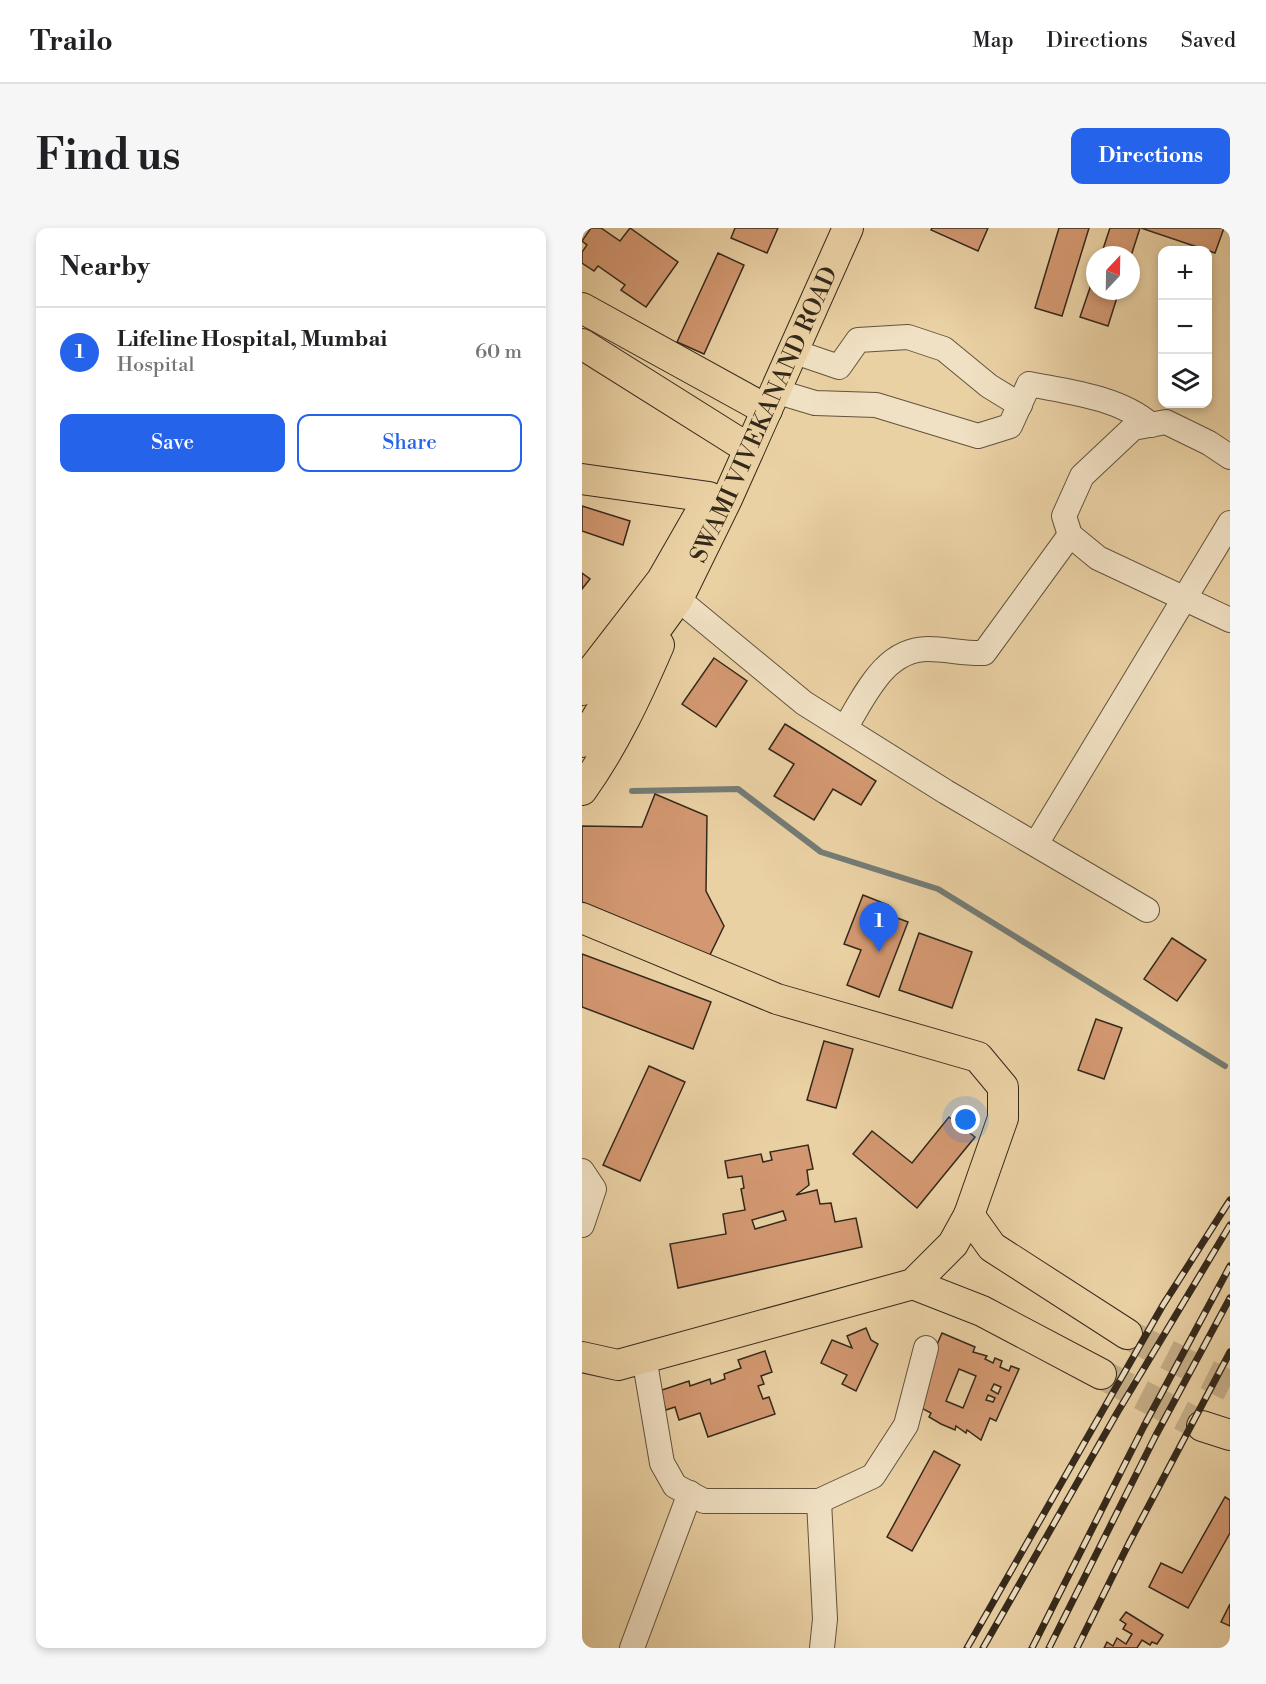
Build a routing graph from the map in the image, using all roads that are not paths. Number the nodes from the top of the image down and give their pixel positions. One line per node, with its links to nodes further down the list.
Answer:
1 (828, 228): 6 (main road, SWAMI VIVEKANAND ROAD)
2 (848, 228): 5 (main road, SWAMI VIVEKANAND ROAD)
3 (582, 308): 6 (main road)
4 (582, 344): 9 (main road)
5 (792, 351): 6 (main road, SWAMI VIVEKANAND ROAD); 7 (street)
6 (764, 401): 7 (street); 9 (main road, SWAMI VIVEKANAND ROAD)
7 (1020, 405): 8 (street)
8 (1151, 425): 10 (street); 14 (street)
9 (742, 444): 12 (main road, SWAMI VIVEKANAND ROAD); 15 (main road, SWAMI VIVEKANAND ROAD)
10 (1230, 457)
11 (582, 479): 12 (main road)
12 (709, 497): 18 (main road, SWAMI VIVEKANAND ROAD)
13 (1230, 523): 16 (street)
14 (1071, 535): 16 (street); 19 (street)
15 (678, 599): 19 (street); 20 (main road, SWAMI VIVEKANAND ROAD); 21 (main road, SWAMI VIVEKANAND ROAD)
16 (1184, 600): 17 (street); 22 (street)
17 (1230, 621)
18 (582, 690)
19 (845, 729): 22 (street)
20 (582, 742)
21 (582, 790)
22 (1036, 844): 23 (street)
23 (1147, 910)
24 (582, 918): 26 (main road)
25 (582, 1171): 27 (street)
26 (969, 1215): 28 (main road); 29 (main road)
27 (582, 1225)
28 (913, 1284): 32 (main road); 33 (main road)
29 (1127, 1334)
30 (926, 1348): 37 (street)
31 (582, 1357): 32 (main road)
32 (644, 1357): 36 (street)
33 (1101, 1374)
34 (1202, 1426): 35 (main road)
35 (1230, 1435)
36 (690, 1493): 37 (street); 38 (street)
37 (819, 1501): 39 (street)
38 (632, 1648)
39 (822, 1648)

